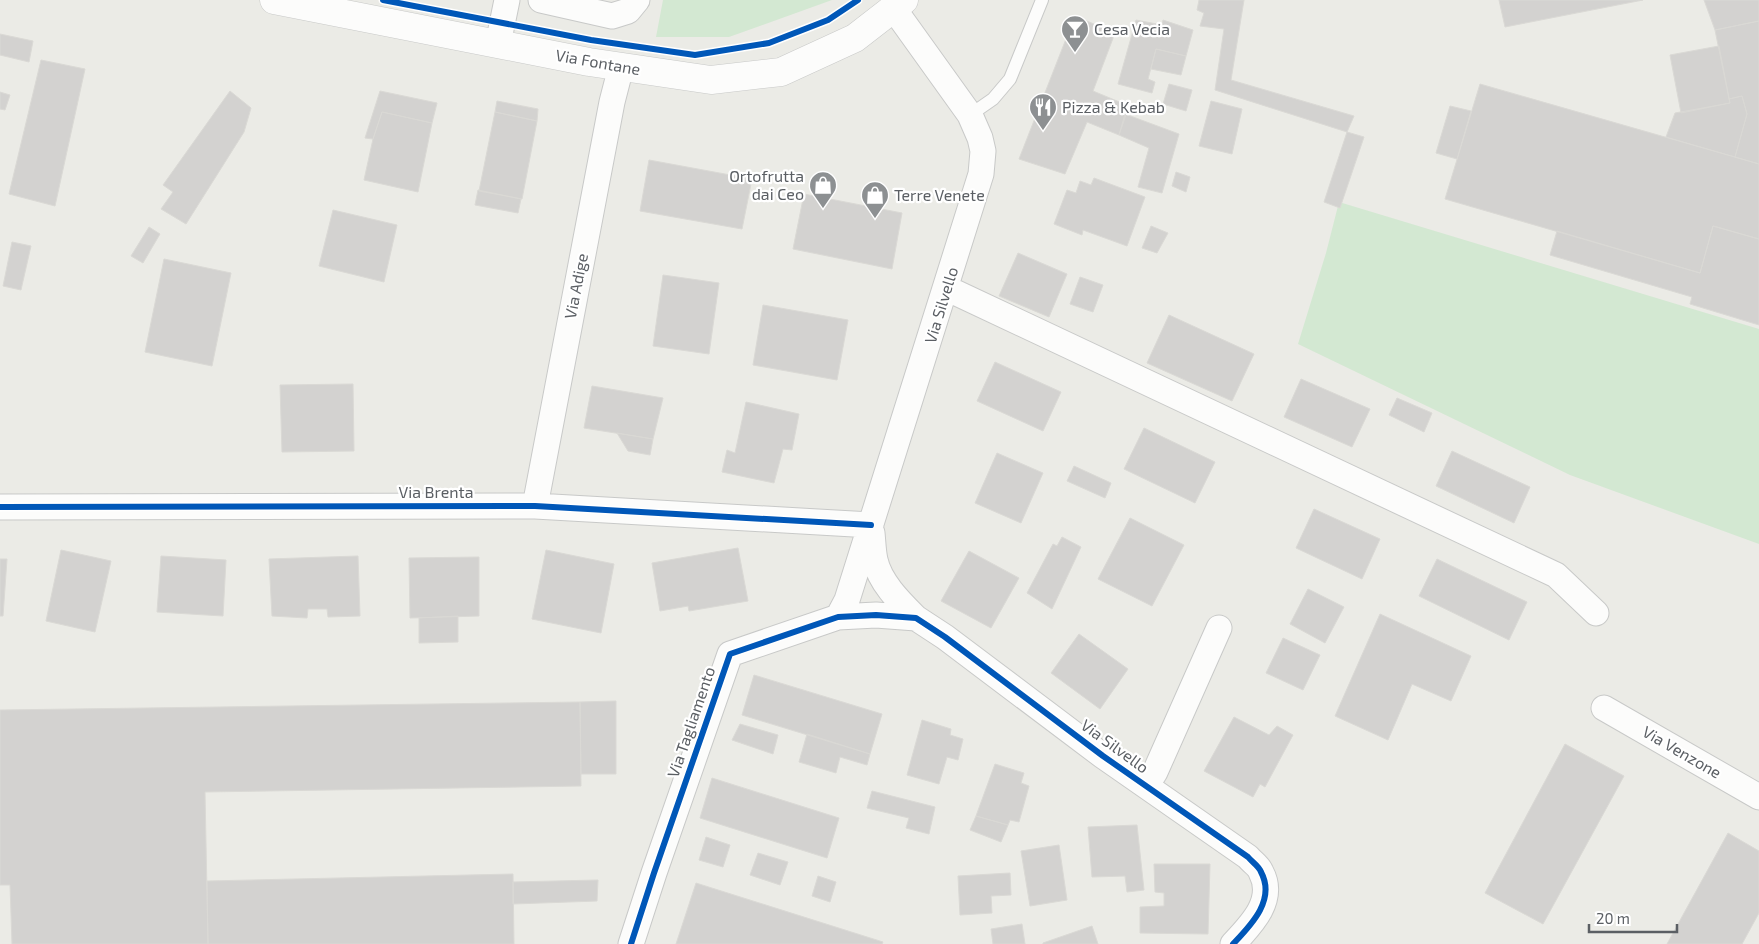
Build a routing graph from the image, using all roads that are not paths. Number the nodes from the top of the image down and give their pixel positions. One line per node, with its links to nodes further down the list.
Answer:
1 (274, 0): 7 (street, Via Fontane)
2 (507, 0): 7 (street)
3 (541, 0): 4 (street)
4 (637, 0)
5 (1042, 0): 9 (lane)
6 (899, 5): 8 (street, Via Fontane); 9 (street, Via Silvello)
7 (498, 44): 8 (street, Via Fontane)
8 (621, 67): 11 (street, Via Adige)
9 (970, 114): 10 (street, Via Silvello)
10 (946, 288): 13 (street, Via Silvello); 14 (street)
11 (535, 506): 12 (street, Via Brenta); 13 (street, Via Brenta)
12 (0, 507)
13 (871, 525): 16 (street, Via Silvello); 17 (street)
14 (1596, 613)
15 (876, 615): 16 (street, Via Tagliamento); 17 (street, Via Silvello)
16 (838, 617): 22 (street, Via Tagliamento)
17 (916, 618): 20 (street, Via Silvello)
18 (1219, 628): 20 (street)
19 (1604, 708): 21 (street, Via Venzone)
20 (1146, 786): 23 (street, Via Silvello)
21 (1759, 797)
22 (631, 944)
23 (1233, 944)

